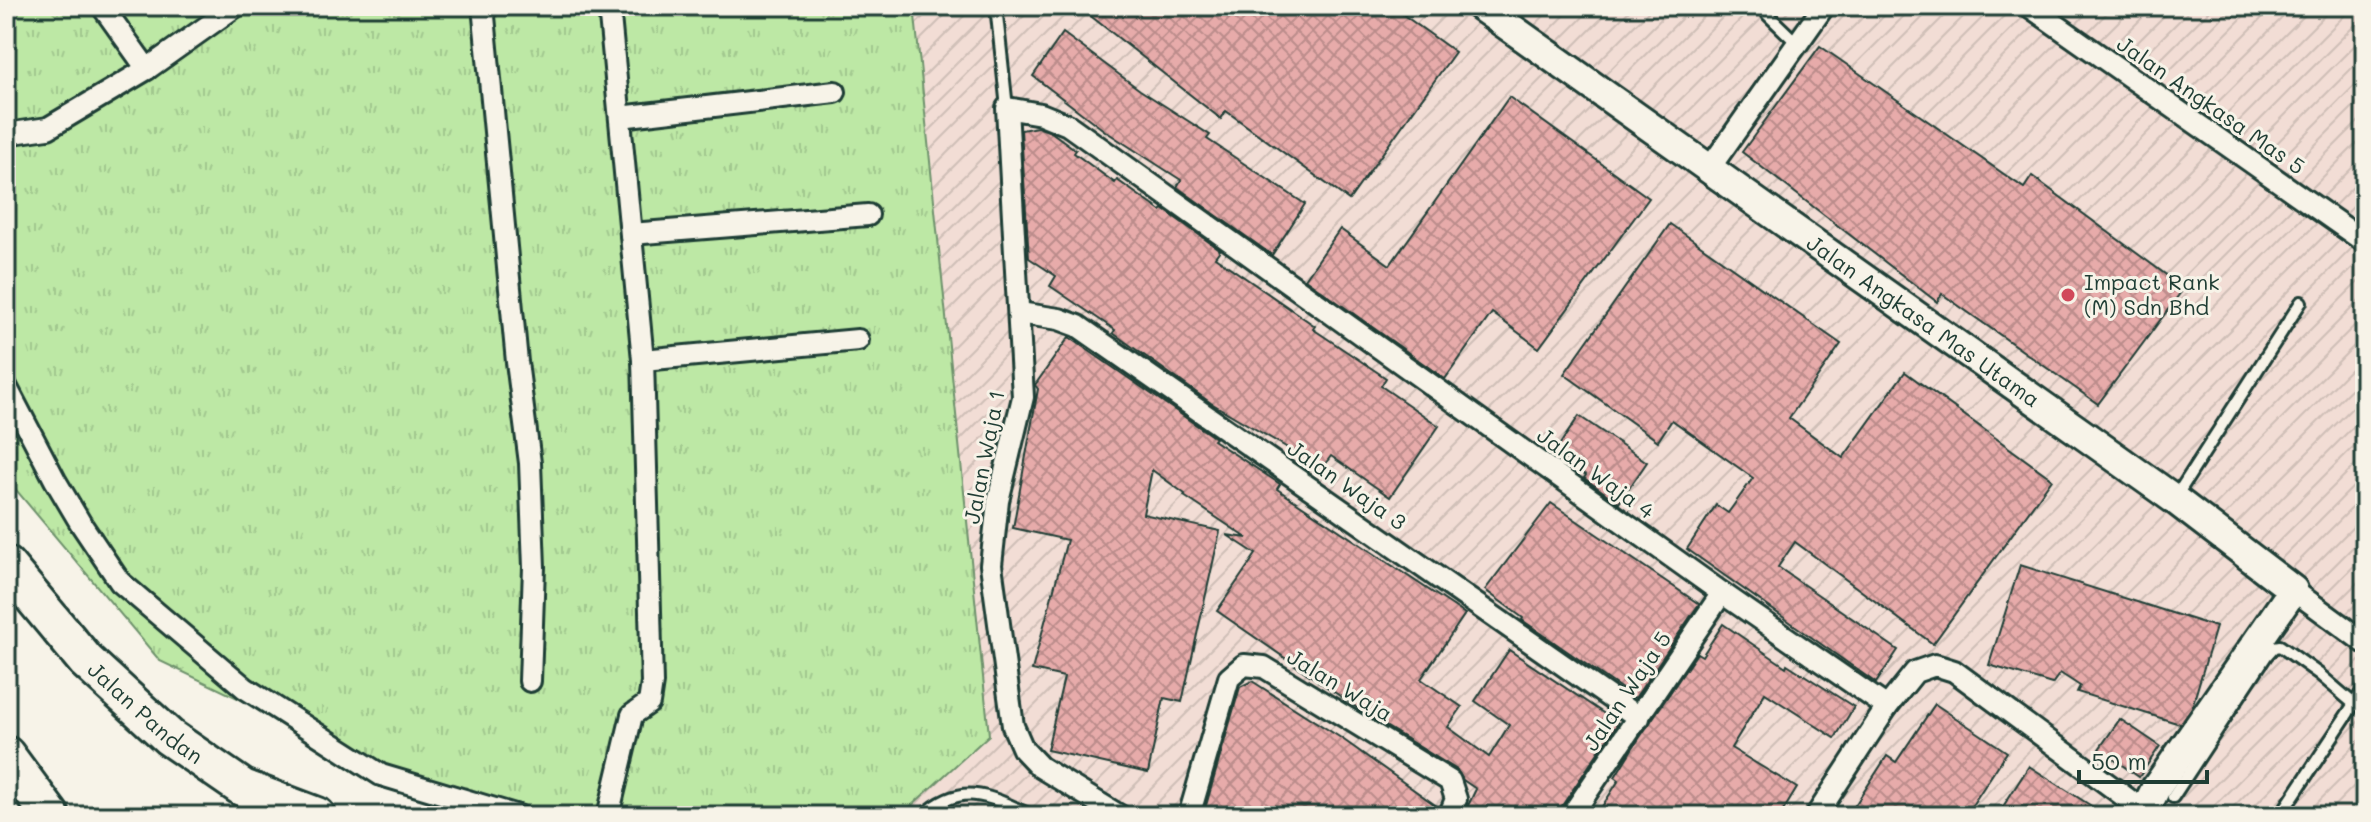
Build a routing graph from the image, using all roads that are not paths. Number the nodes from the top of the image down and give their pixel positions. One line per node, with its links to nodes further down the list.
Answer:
1 (102, 6): 11 (street)
2 (236, 6): 11 (street)
3 (483, 6): 30 (street)
4 (609, 6): 14 (street)
5 (996, 6): 13 (lane, Jalan Waja 1)
6 (1480, 6): 16 (street, Jalan Angkasa Mas Utama)
7 (1768, 6): 10 (lane)
8 (1824, 6): 10 (street)
9 (2029, 6): 19 (street, Jalan Angkasa Mas 5)
10 (1798, 44): 16 (street)
11 (147, 69): 15 (street)
12 (835, 92): 14 (street)
13 (1007, 108): 21 (street, Jalan Waja 1); 28 (street, Jalan Waja 4)
14 (620, 117): 18 (street)
15 (6, 134)
16 (1709, 169): 25 (street, Jalan Angkasa Mas Utama)
17 (868, 215): 18 (street)
18 (631, 234): 23 (street)
19 (2365, 242)
20 (2301, 302): 25 (lane)
21 (1019, 313): 34 (street, Jalan Waja 3); 47 (street, Jalan Waja 1)
22 (858, 340): 23 (street)
23 (643, 360): 44 (street)
24 (6, 386): 43 (street)
25 (2174, 499): 27 (street, Jalan Angkasa Mas Utama)
26 (6, 565): 36 (highway, Jalan Pandan)
27 (2293, 590): 29 (street, Jalan Angkasa Mas Utama); 39 (street)
28 (1722, 593): 33 (street, Jalan Waja 4); 34 (street, Jalan Waja 5)
29 (2365, 643)
30 (530, 681)
31 (2365, 687): 32 (lane)
32 (2354, 704): 37 (lane); 51 (lane)
33 (1887, 707): 39 (street); 50 (street)
34 (1639, 718): 49 (street, Jalan Waja 5)
35 (6, 755): 40 (highway)
36 (243, 788): 41 (highway); 42 (highway, Jalan Pandan)
37 (2173, 797)
38 (1452, 808): 48 (street, Jalan Waja)
39 (2146, 814)
40 (51, 816)
41 (275, 816)
42 (317, 816)
43 (518, 816)
44 (608, 816)
45 (923, 816): 46 (lane)
46 (1032, 816)
47 (1120, 816)
48 (1189, 816)
49 (1571, 816)
50 (1816, 816)
51 (2280, 816)

